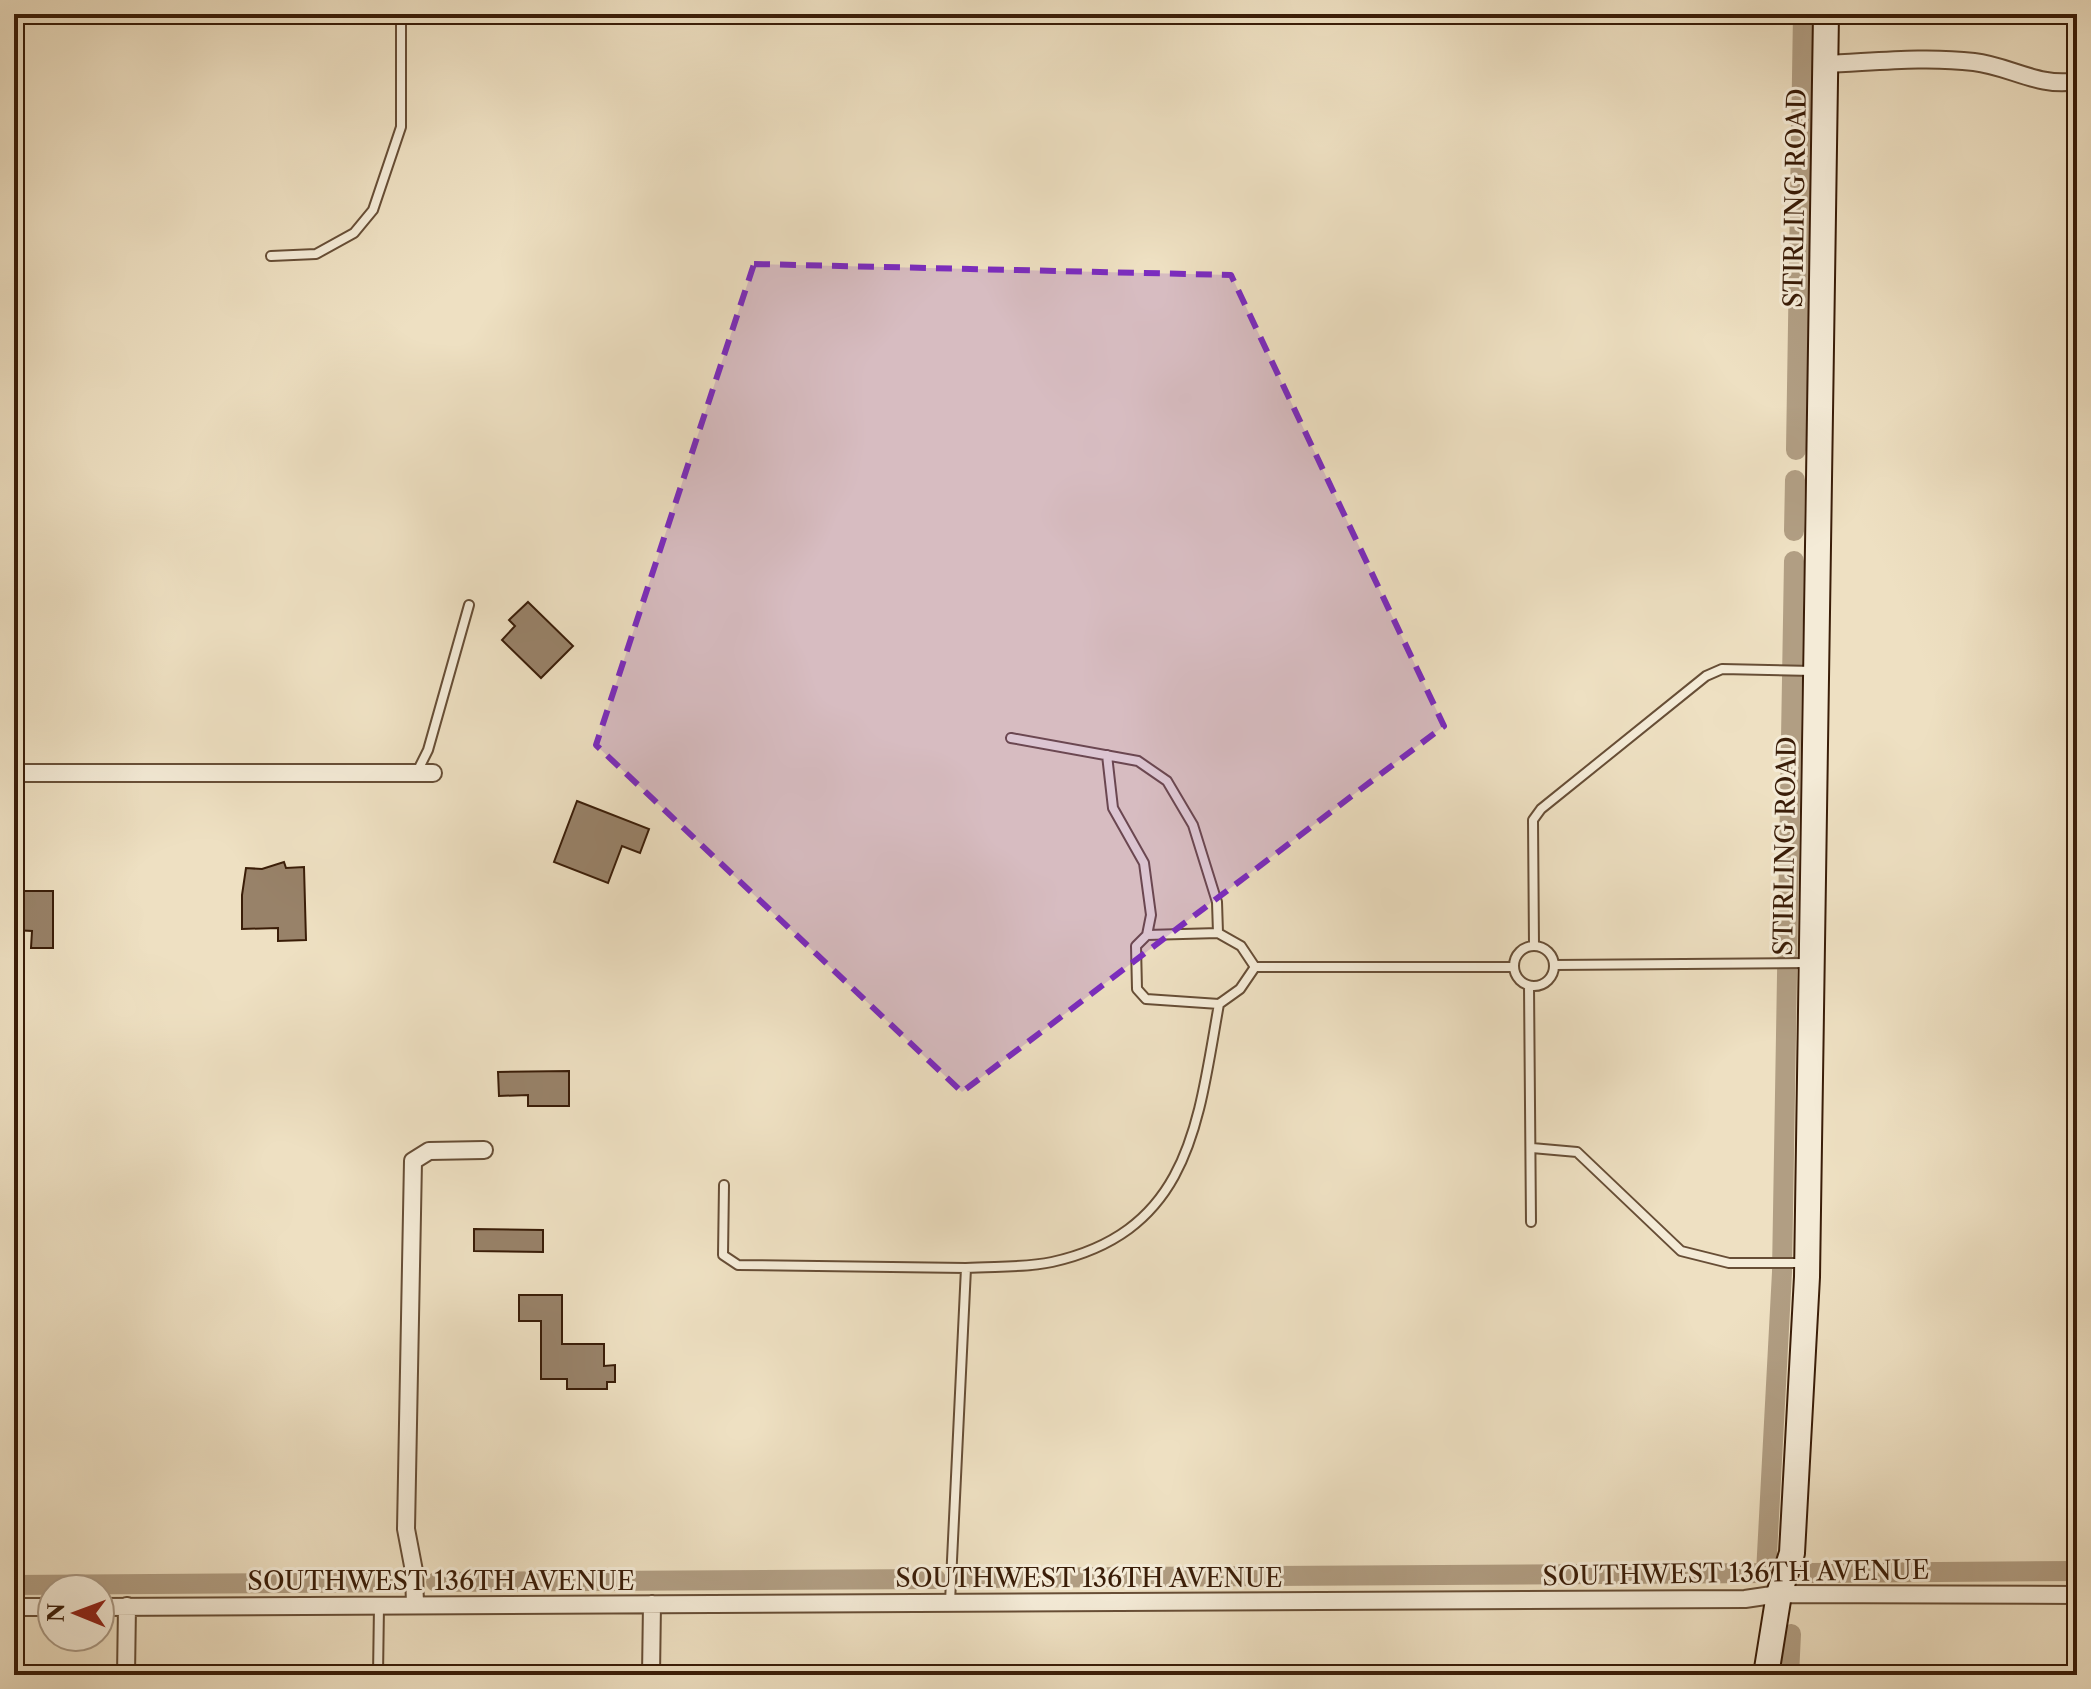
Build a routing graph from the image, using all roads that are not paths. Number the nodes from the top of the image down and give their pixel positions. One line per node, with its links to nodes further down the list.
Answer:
1 (401, 14): 5 (lane)
2 (1826, 14): 3 (street, STIRLING ROAD)
3 (1825, 64): 4 (street); 7 (street, STIRLING ROAD)
4 (2077, 81)
5 (271, 256)
6 (469, 605): 11 (lane)
7 (1815, 671): 14 (lane); 15 (street, STIRLING ROAD)
8 (1011, 738): 9 (lane)
9 (1107, 755): 12 (lane); 13 (lane)
10 (14, 773): 11 (street)
11 (425, 773)
12 (1218, 933): 13 (lane); 17 (lane)
13 (1147, 935): 20 (lane)
14 (1534, 946): 16 (lane); 18 (lane)
15 (1811, 963): 16 (lane); 25 (street, STIRLING ROAD)
16 (1554, 965): 19 (lane)
17 (1255, 967): 18 (lane); 20 (lane)
18 (1514, 967): 19 (lane)
19 (1529, 986): 21 (lane)
20 (1219, 1004): 26 (lane)
21 (1532, 1148): 24 (lane); 25 (lane)
22 (484, 1150): 32 (street)
23 (724, 1185): 26 (lane)
24 (1531, 1222)
25 (1807, 1263): 27 (street, STIRLING ROAD)
26 (966, 1268): 29 (lane)
27 (1779, 1594): 28 (street, SOUTHWEST 136TH AVENUE); 29 (street, SOUTHWEST 136TH AVENUE); 40 (street, STIRLING ROAD)
28 (2077, 1595)
29 (950, 1602): 30 (street, SOUTHWEST 136TH AVENUE)
30 (652, 1604): 32 (street, SOUTHWEST 136TH AVENUE); 39 (street)
31 (379, 1605): 32 (street, SOUTHWEST 136TH AVENUE); 34 (street, SOUTHWEST 136TH AVENUE); 38 (lane)
32 (415, 1605)
33 (116, 1606): 34 (street, SOUTHWEST 136TH AVENUE)
34 (127, 1606): 37 (street)
35 (14, 1607): 36 (street)
36 (36, 1607)
37 (126, 1675)
38 (378, 1675)
39 (651, 1675)
40 (1766, 1675)

